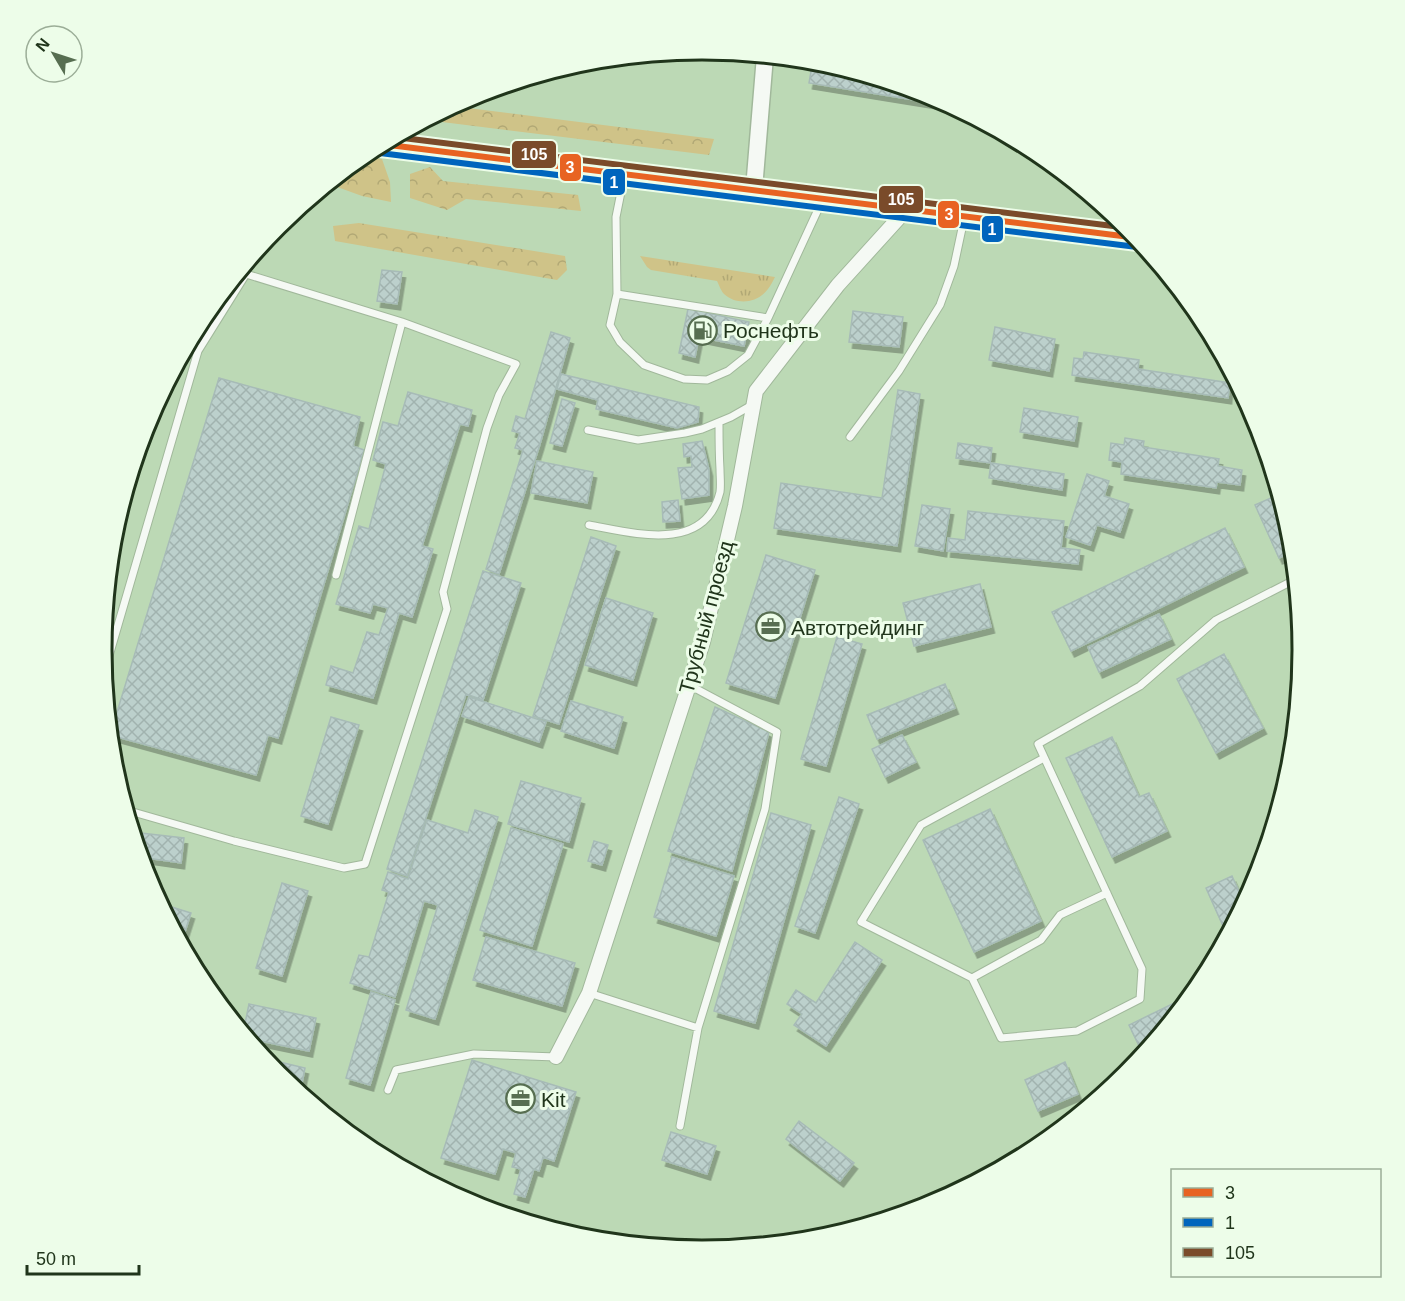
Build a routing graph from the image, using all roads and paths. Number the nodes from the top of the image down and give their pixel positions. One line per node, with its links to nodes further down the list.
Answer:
1 (764, 63): 4 (street)
2 (396, 146): 3 (main road)
3 (624, 174): 4 (main road); 11 (lane)
4 (754, 189): 5 (main road)
5 (823, 200): 6 (main road); 12 (lane)
6 (906, 210): 7 (main road); 16 (street, Трубный проезд)
7 (964, 217): 8 (main road); 19 (lane)
8 (1123, 236)
9 (248, 275): 13 (lane)
10 (240, 284): 15 (lane)
11 (618, 294): 12 (lane); 12 (lane)
12 (768, 318)
13 (402, 322): 21 (lane); 26 (lane)
14 (194, 350): 15 (lane)
15 (198, 351): 23 (lane)
16 (754, 404): 17 (lane); 24 (street, Трубный проезд)
17 (719, 422): 18 (lane); 20 (lane)
18 (588, 430)
19 (850, 437)
20 (589, 525)
21 (336, 575)
22 (1289, 583): 25 (lane)
23 (112, 645)
24 (689, 685): 29 (street, Трубный проезд); 30 (lane)
25 (1044, 758): 27 (lane); 28 (lane)
26 (135, 813)
27 (1107, 893): 28 (lane); 28 (lane)
28 (972, 978)
29 (589, 993): 30 (lane); 31 (street, Трубный проезд)
30 (698, 1028): 33 (lane)
31 (556, 1057): 32 (lane)
32 (388, 1090)
33 (680, 1126)

